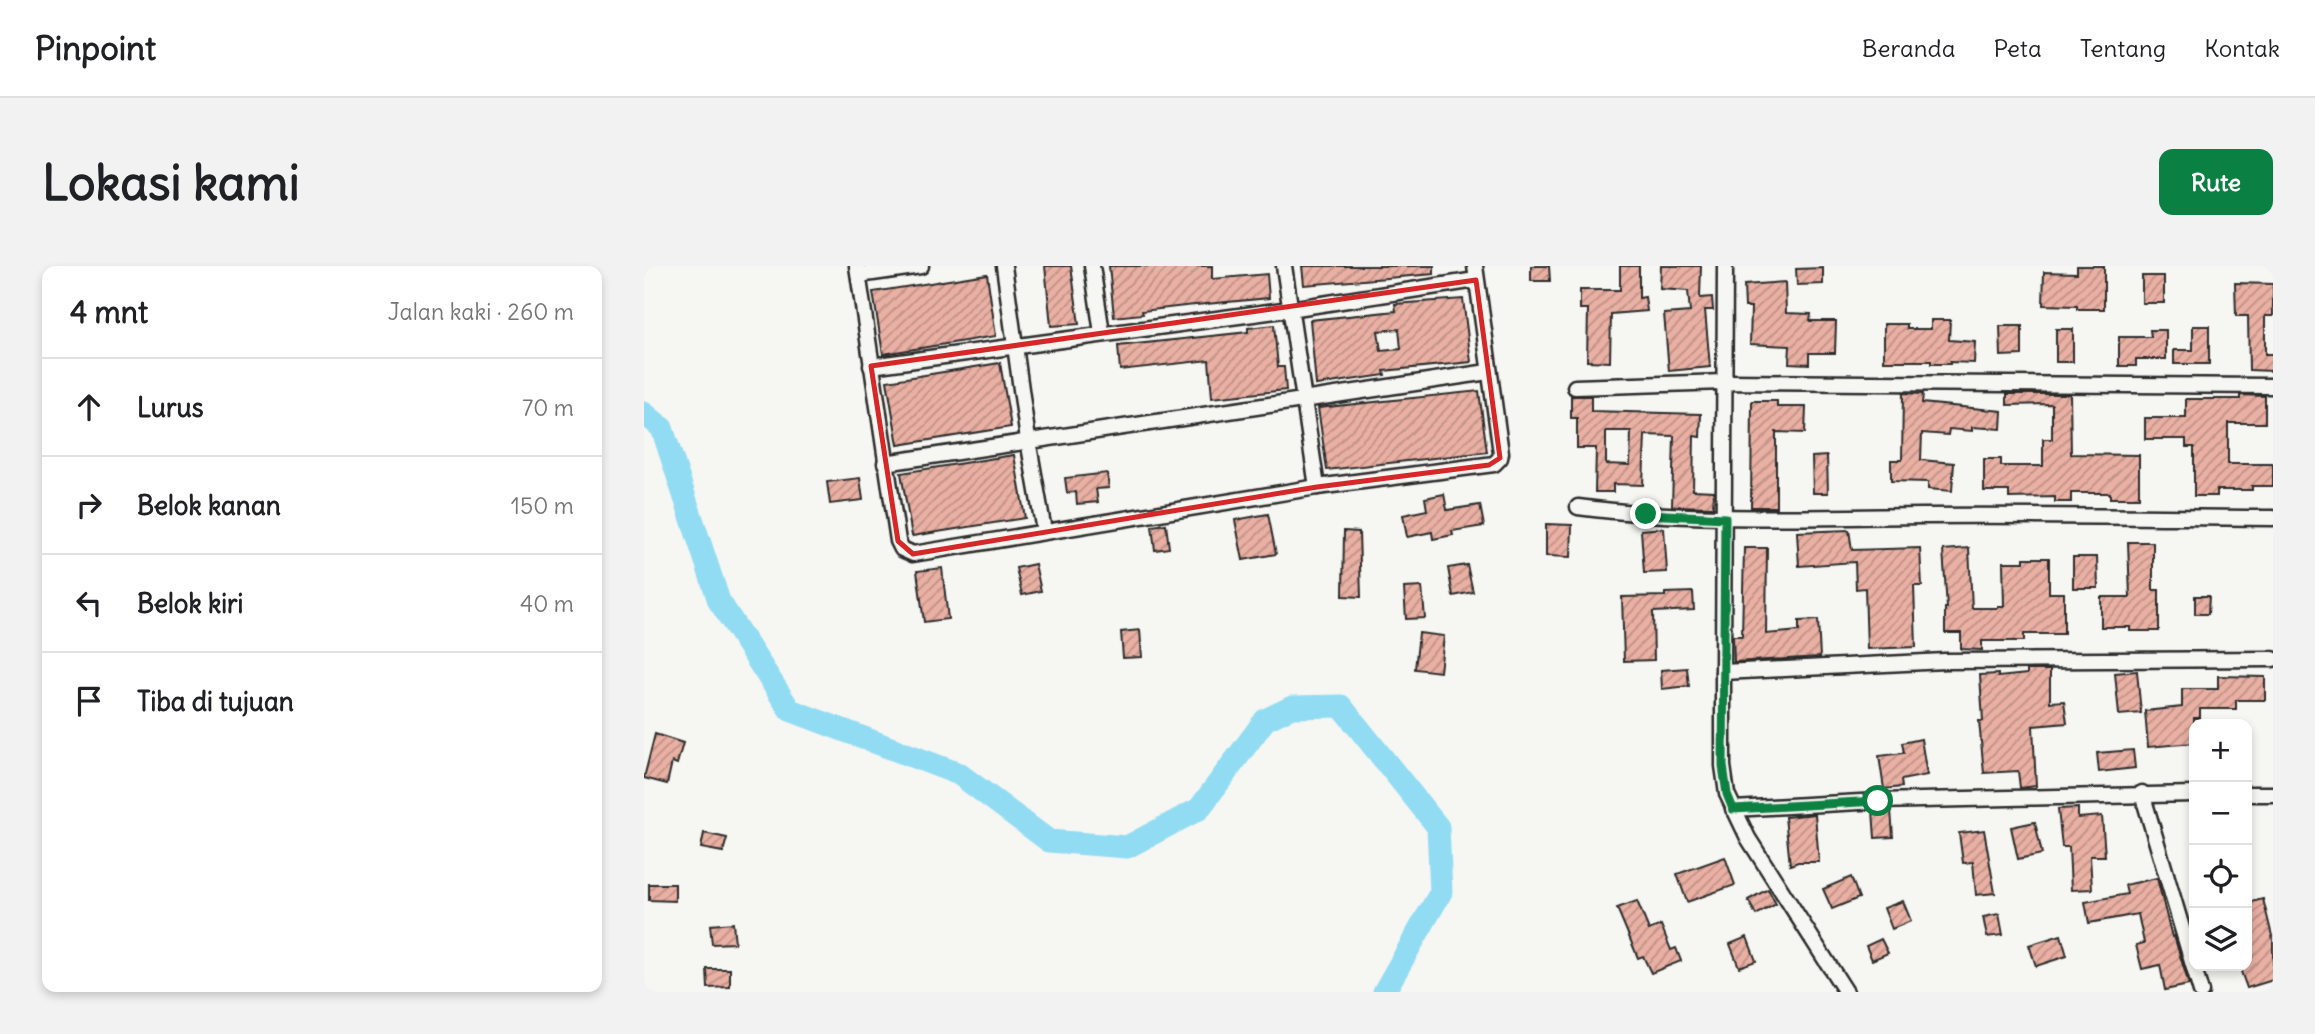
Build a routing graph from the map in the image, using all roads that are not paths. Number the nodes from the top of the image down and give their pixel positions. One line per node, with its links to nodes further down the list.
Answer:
1 (921, 266): 6 (street)
2 (1004, 266): 10 (street)
3 (1092, 266): 9 (street)
4 (1284, 266): 8 (street)
5 (1725, 266): 13 (street)
6 (858, 271): 11 (street)
7 (1476, 273): 8 (street); 12 (street)
8 (1290, 309): 9 (street); 16 (street)
9 (1102, 333): 10 (street)
10 (1016, 347): 11 (street); 17 (street)
11 (871, 366): 18 (street)
12 (1488, 372): 16 (street); 19 (street)
13 (1724, 382): 14 (street); 15 (street); 21 (street)
14 (2273, 386)
15 (1575, 387)
16 (1303, 400): 17 (street); 19 (street)
17 (1028, 440): 18 (street); 23 (street)
18 (885, 463): 23 (street)
19 (1317, 486): 23 (street)
20 (1577, 507): 21 (street)
21 (1725, 518): 22 (street); 25 (street)
22 (2273, 518)
23 (1044, 531)
24 (2273, 659): 25 (street)
25 (1723, 672): 30 (street)
26 (2142, 793): 27 (street); 30 (street); 32 (street)
27 (2189, 794)
28 (2252, 794): 29 (street)
29 (2273, 794)
30 (1733, 809): 31 (street)
31 (1846, 992)
32 (2202, 992)

